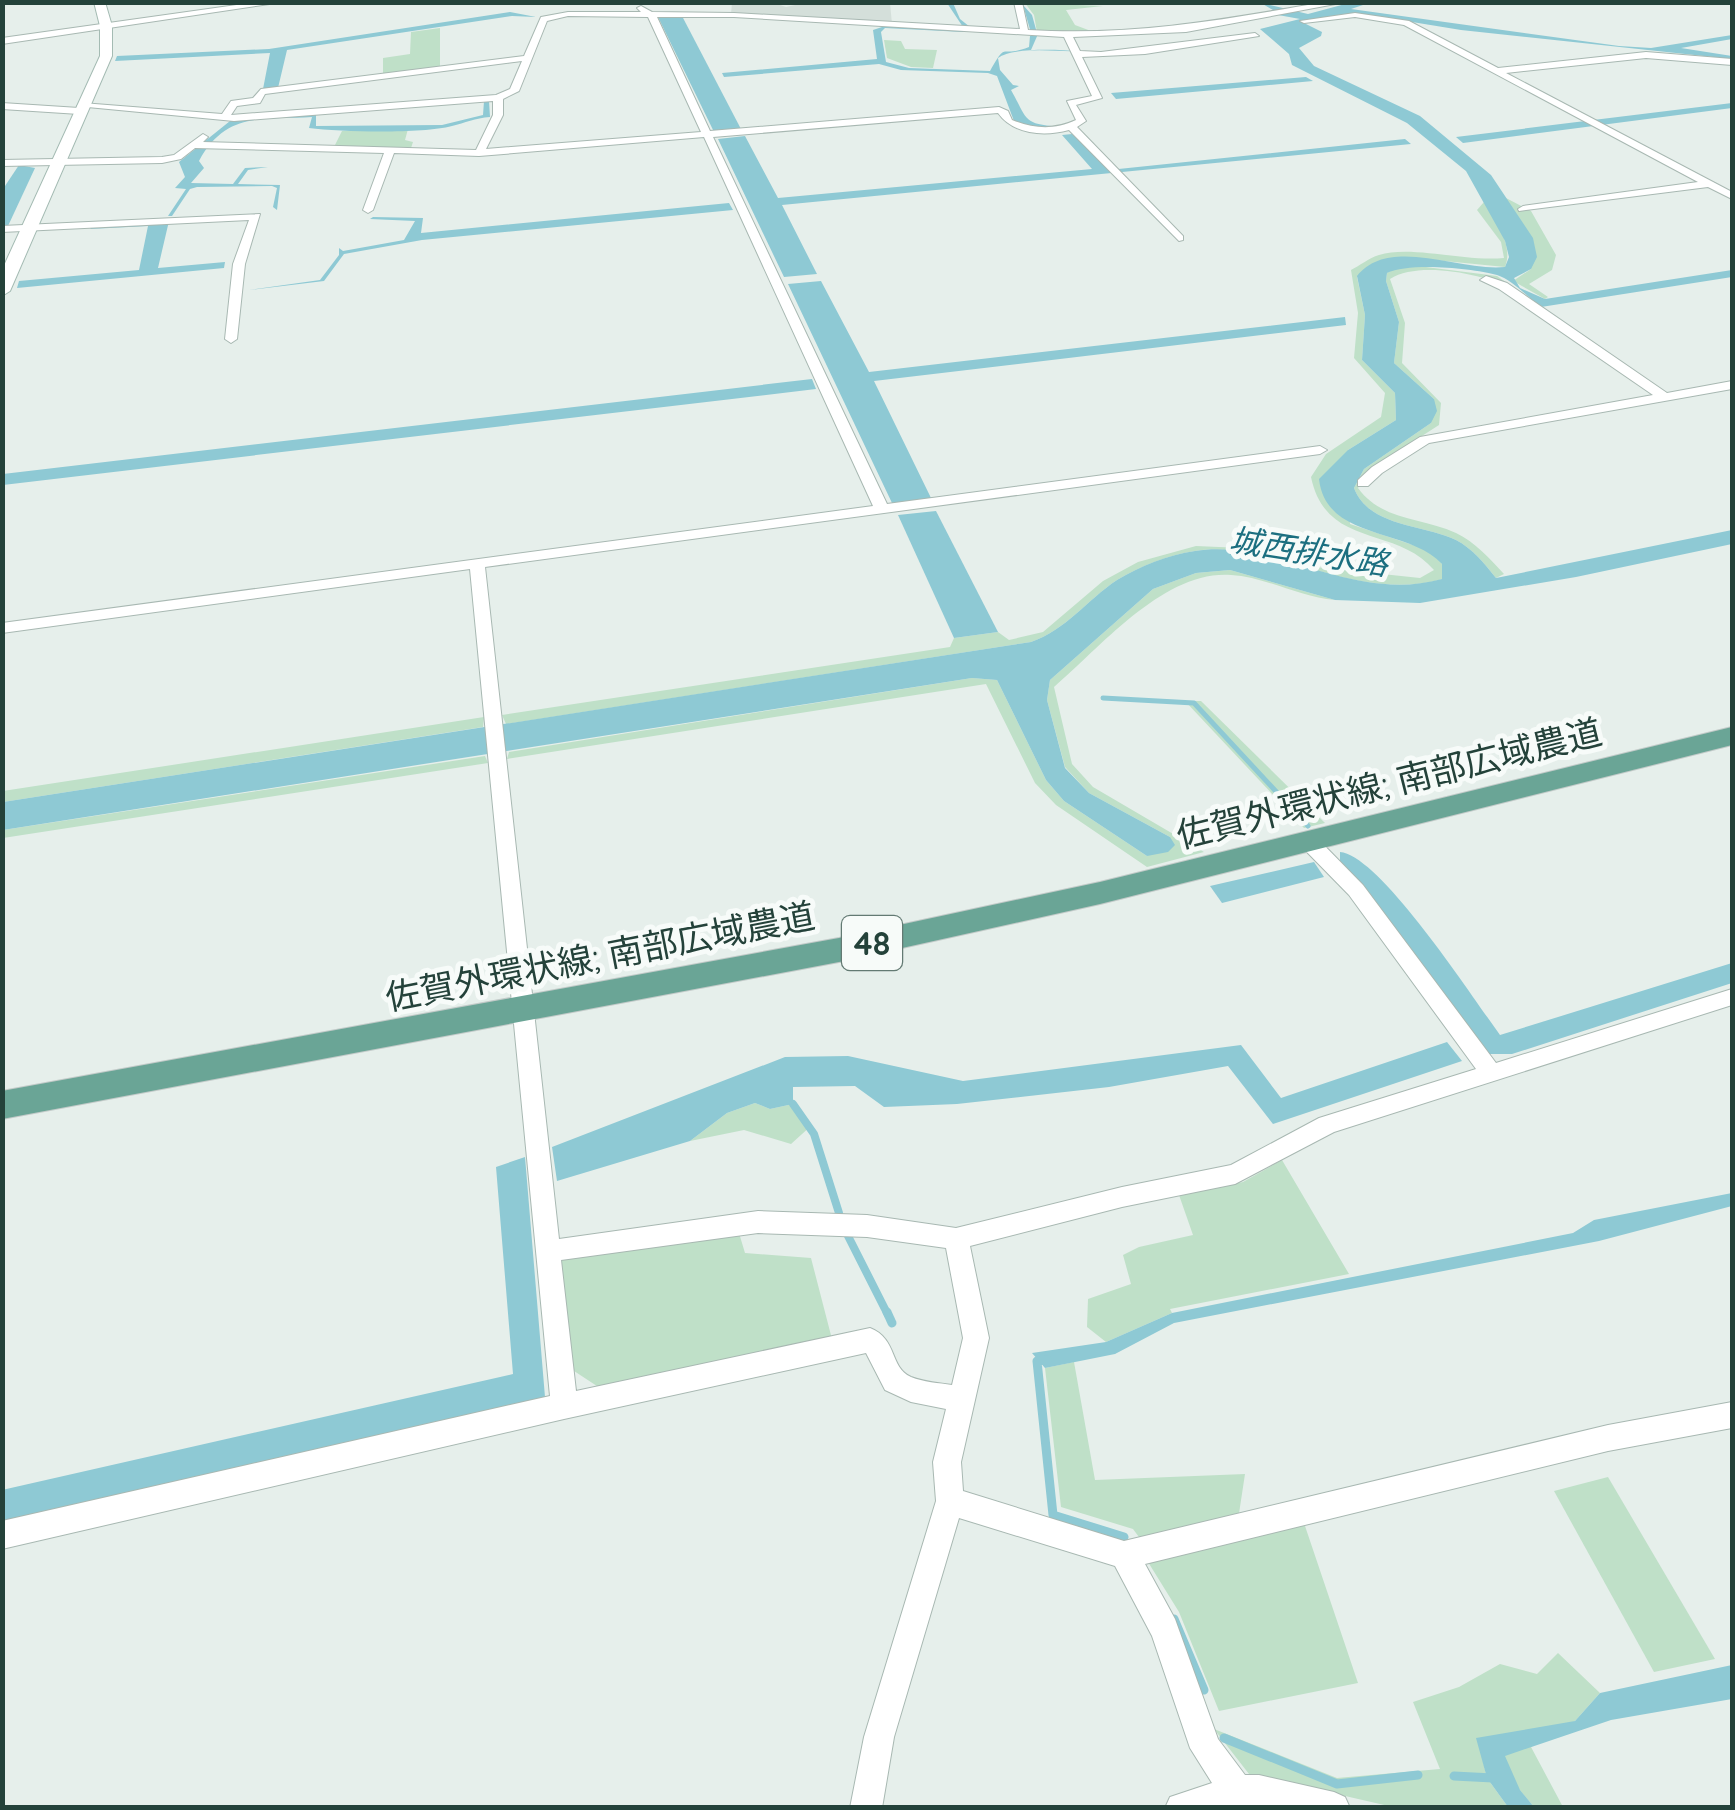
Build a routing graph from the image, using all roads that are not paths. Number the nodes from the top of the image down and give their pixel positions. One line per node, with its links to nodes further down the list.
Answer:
1 (100, 2): 14 (street)
2 (279, 2): 14 (street)
3 (634, 2): 10 (street)
4 (734, 2): 11 (street)
5 (1018, 2): 15 (street)
6 (1342, 2): 13 (street)
7 (1642, 2): 8 (street)
8 (1652, 2)
9 (1251, 7): 12 (street)
10 (649, 13): 11 (street); 20 (street); 28 (street)
11 (734, 15): 15 (street)
12 (1269, 15): 13 (street); 16 (street)
13 (1302, 18): 22 (street)
14 (106, 26): 18 (street); 25 (street)
15 (1033, 34): 16 (street)
16 (1068, 36): 19 (street)
17 (1255, 36): 19 (street)
18 (2, 41)
19 (1078, 53): 27 (street)
20 (528, 58): 23 (street); 26 (street)
21 (1732, 62): 22 (street)
22 (1497, 71): 35 (street)
23 (498, 98): 26 (street); 31 (street)
24 (2, 106): 25 (street)
25 (81, 108): 26 (street); 32 (street)
26 (230, 117): 29 (street)
27 (1072, 128): 28 (street); 41 (street)
28 (708, 136): 31 (street); 49 (street)
29 (195, 145): 30 (street); 32 (street)
30 (390, 150): 31 (street); 38 (street)
31 (479, 153)
32 (56, 162): 33 (street); 39 (street)
33 (2, 163)
34 (1732, 180): 35 (street)
35 (1709, 184): 36 (street); 37 (street)
36 (1732, 196)
37 (1522, 209)
38 (368, 210)
39 (27, 227): 40 (street); 43 (street); 44 (street)
40 (2, 229)
41 (1179, 238)
42 (1486, 280): 46 (street)
43 (2, 291)
44 (231, 339)
45 (1732, 384): 46 (street)
46 (1664, 397): 48 (street)
47 (1320, 450): 49 (street)
48 (1364, 483)
49 (882, 509): 50 (street)
50 (477, 564): 51 (street); 55 (street)
51 (2, 628)
52 (1732, 736): 53 (main road, 佐賀外環状線; 南部広域農道 / 48)
53 (1309, 842): 55 (main road, 佐賀外環状線; 南部広域農道 / 48); 56 (street)
54 (1732, 997): 56 (street)
55 (523, 1008): 57 (main road, 佐賀外環状線; 南部広域農道 / 48); 59 (street)
56 (1491, 1073): 58 (street)
57 (2, 1105)
58 (956, 1239): 59 (street); 60 (street)
59 (549, 1251): 61 (street)
60 (962, 1399): 61 (street); 63 (street)
61 (564, 1406): 64 (street)
62 (1732, 1415): 65 (street)
63 (950, 1500): 65 (street); 67 (street)
64 (2, 1535)
65 (1124, 1555): 66 (street)
66 (1237, 1790): 68 (street); 69 (street)
67 (866, 1808)
68 (1182, 1808)
69 (1334, 1808)

